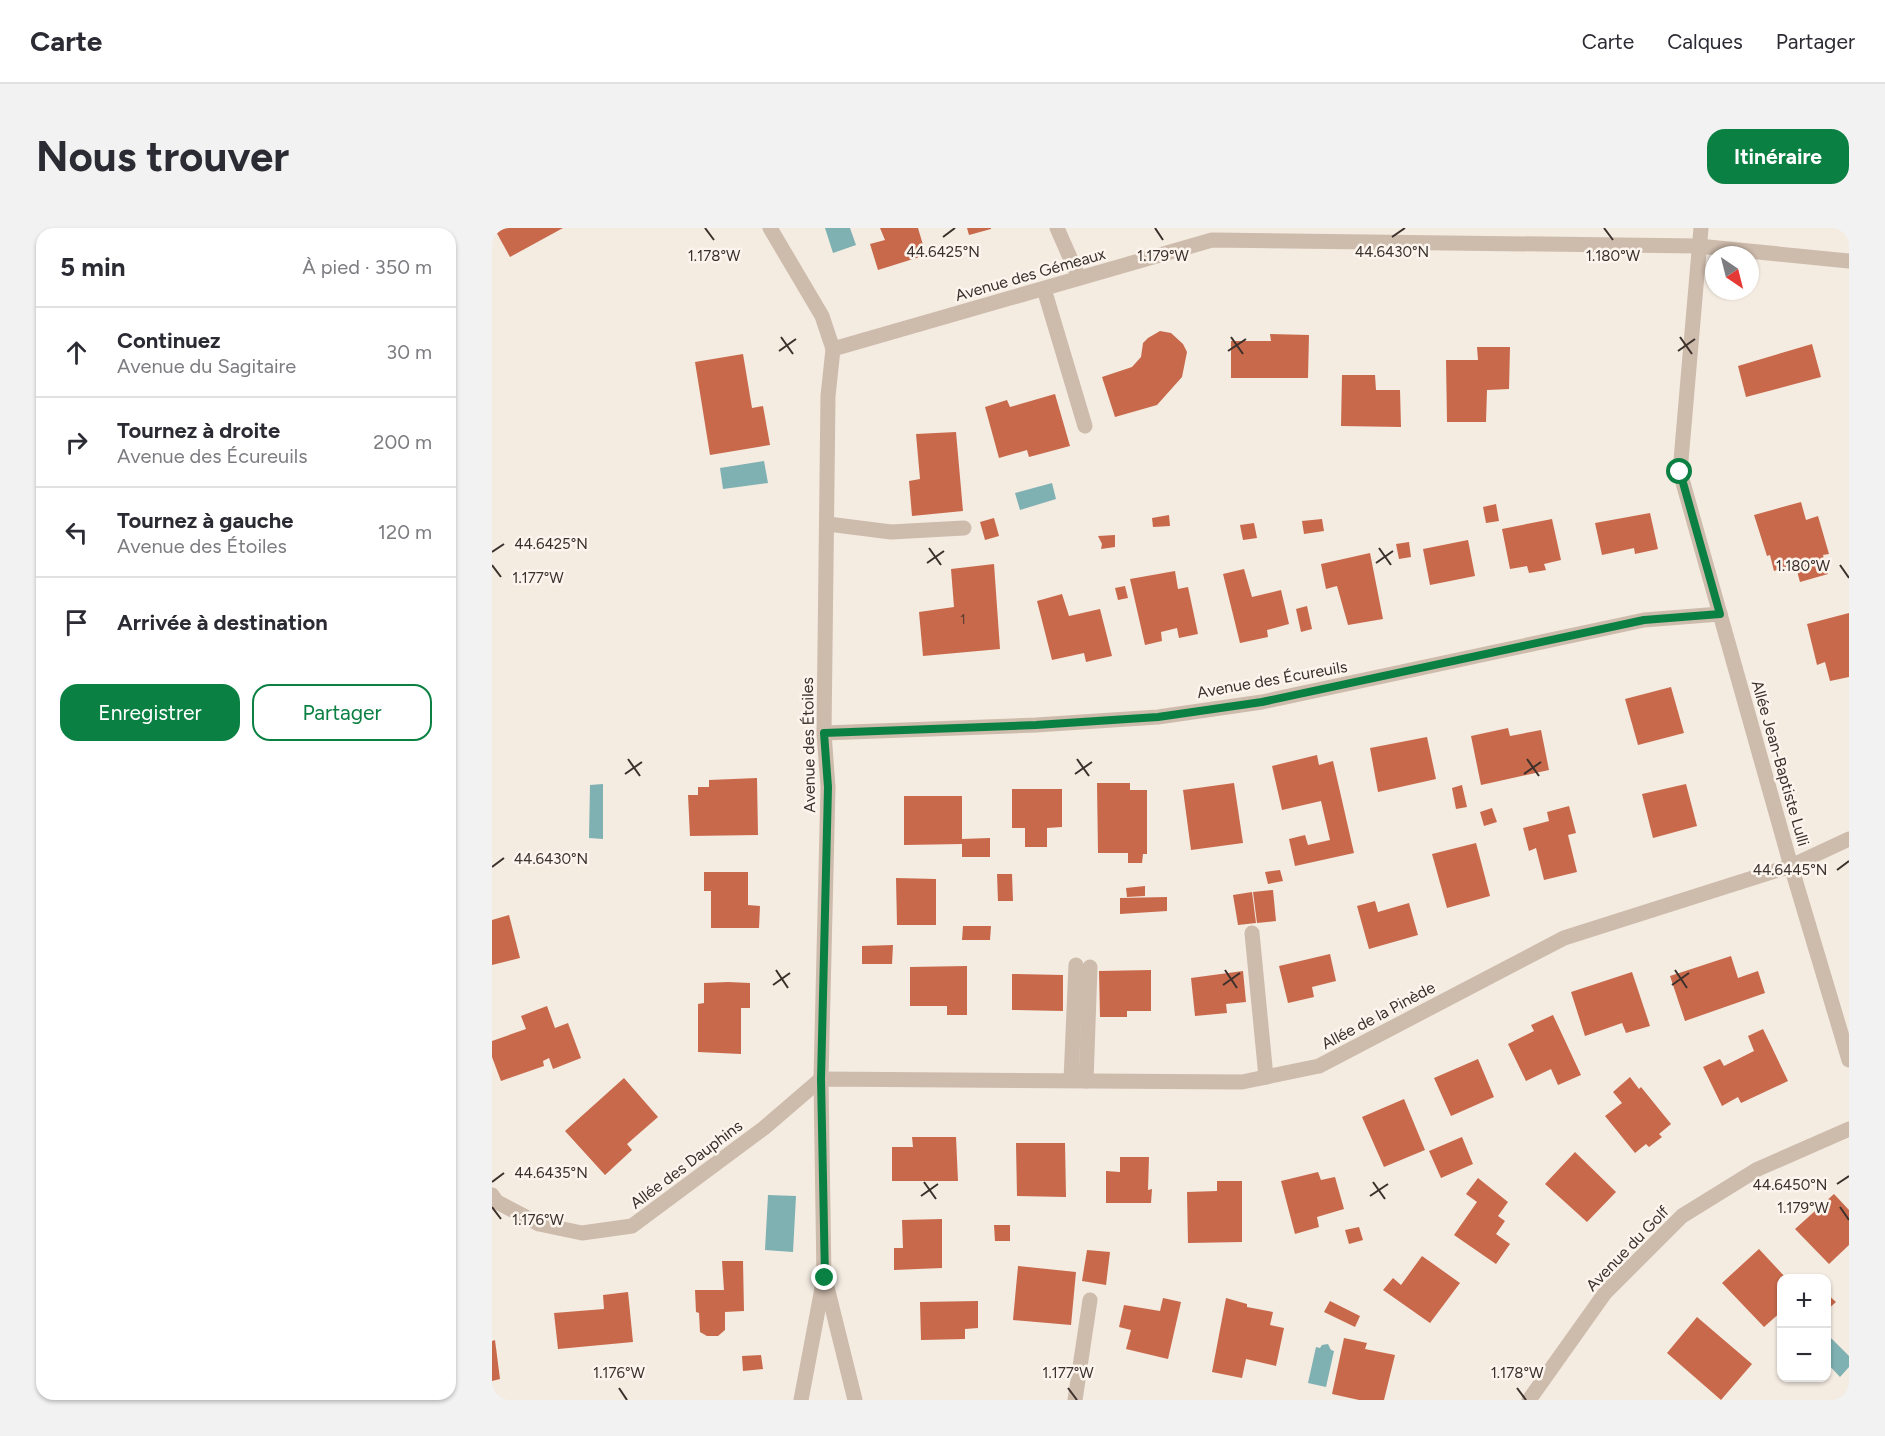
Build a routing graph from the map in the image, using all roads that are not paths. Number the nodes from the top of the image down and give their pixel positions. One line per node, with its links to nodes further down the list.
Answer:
1 (770, 228): 9 (street, Avenue des Étoiles)
2 (1057, 228): 7 (street)
3 (1701, 228): 5 (street, Allée Jean-Baptiste Lulli)
4 (1211, 234): 5 (street, Avenue des Gémeaux); 7 (street, Avenue des Gémeaux)
5 (1698, 246): 6 (street, Avenue des Gémeaux); 13 (street, Allée Jean-Baptiste Lulli)
6 (1849, 261)
7 (1079, 278): 8 (street, Avenue des Gémeaux)
8 (1044, 289): 9 (street, Avenue des Gémeaux); 10 (street)
9 (833, 349): 11 (street, Avenue des Étoiles)
10 (1085, 426)
11 (828, 524): 12 (street); 14 (street, Avenue des Étoiles)
12 (964, 528)
13 (1720, 614): 14 (street, Avenue des Écureuils); 16 (street, Allée Jean-Baptiste Lulli)
14 (824, 733): 21 (street, Avenue des Étoiles)
15 (1849, 838): 16 (street, Allée de la Pinède)
16 (1791, 866): 19 (street, Allée Jean-Baptiste Lulli); 20 (street, Allée de la Pinède)
17 (1252, 933): 20 (street)
18 (1083, 966): 22 (street)
19 (1849, 1060)
20 (1266, 1077): 22 (street, Allée de la Pinède)
21 (821, 1079): 22 (street, Allée de la Pinède); 24 (street, Allée des Dauphins); 25 (street, Avenue des Étoiles)
22 (1079, 1080)
23 (1849, 1129): 30 (street, Avenue du Golf)
24 (492, 1195)
25 (825, 1278): 27 (street, Avenue des Étoiles); 28 (street, Avenue des Étoiles)
26 (1090, 1300): 29 (street)
27 (801, 1400)
28 (855, 1400)
29 (1075, 1400)
30 (1529, 1400)

